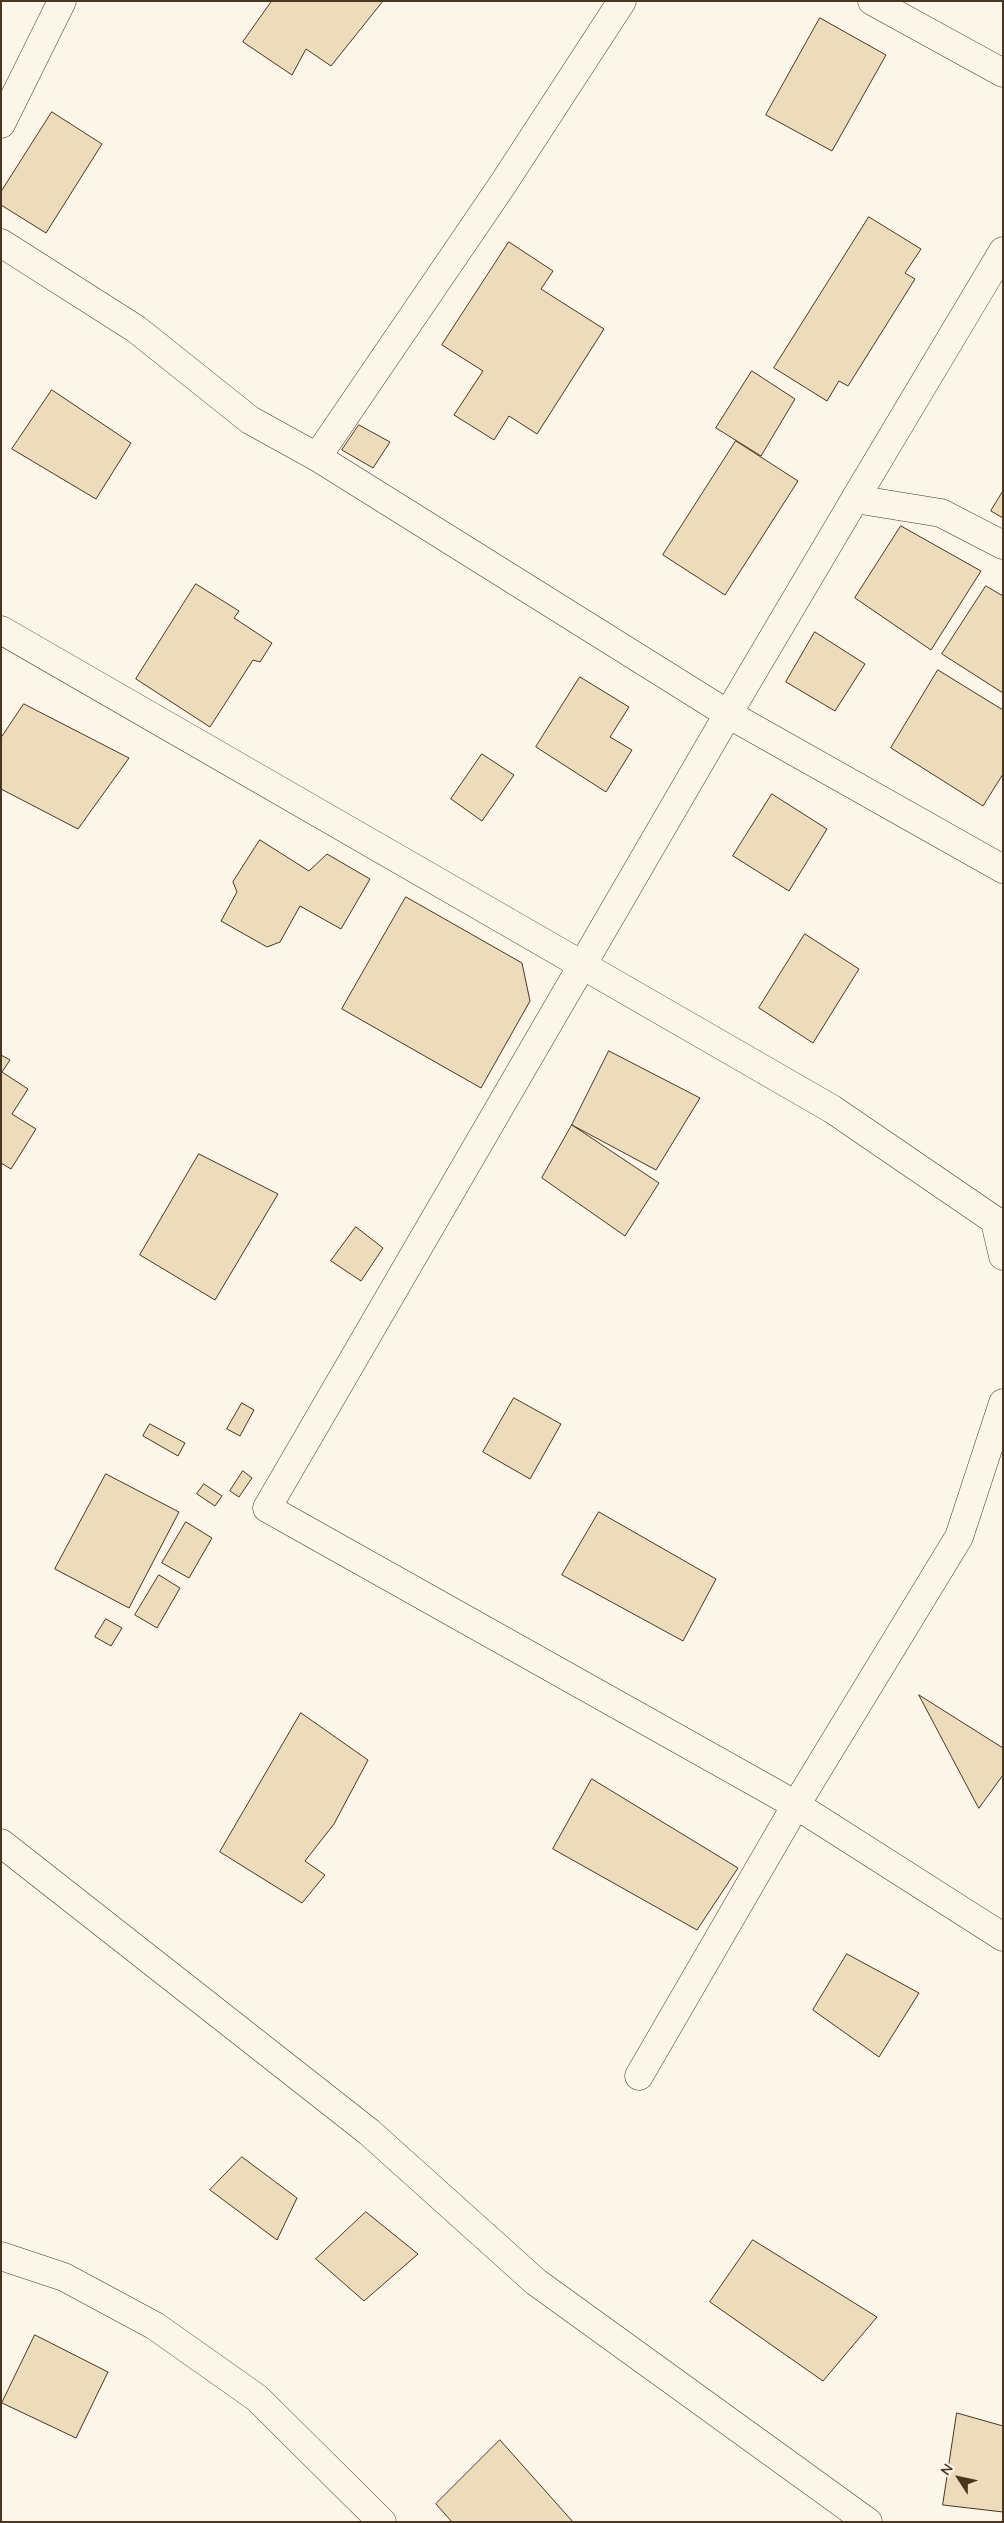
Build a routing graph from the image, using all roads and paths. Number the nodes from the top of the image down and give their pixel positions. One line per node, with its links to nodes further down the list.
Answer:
1 (62, 1): 5 (street)
2 (622, 1): 8 (street)
3 (872, 1): 4 (street)
4 (1003, 73)
5 (1, 124)
6 (1, 243): 8 (street)
7 (1003, 252): 9 (street)
8 (317, 457): 12 (street)
9 (855, 499): 10 (street); 12 (street)
10 (1003, 545)
11 (1, 630): 14 (street)
12 (728, 714): 13 (street); 14 (street)
13 (1003, 869)
14 (583, 967): 15 (street); 18 (street)
15 (999, 1224): 16 (street)
16 (1003, 1256)
17 (1003, 1403): 18 (street)
18 (796, 1805): 20 (street); 21 (street)
19 (1, 1843): 24 (street)
20 (1003, 1937)
21 (639, 2076)
22 (1, 2256): 23 (street)
23 (382, 2522)
24 (868, 2522)

